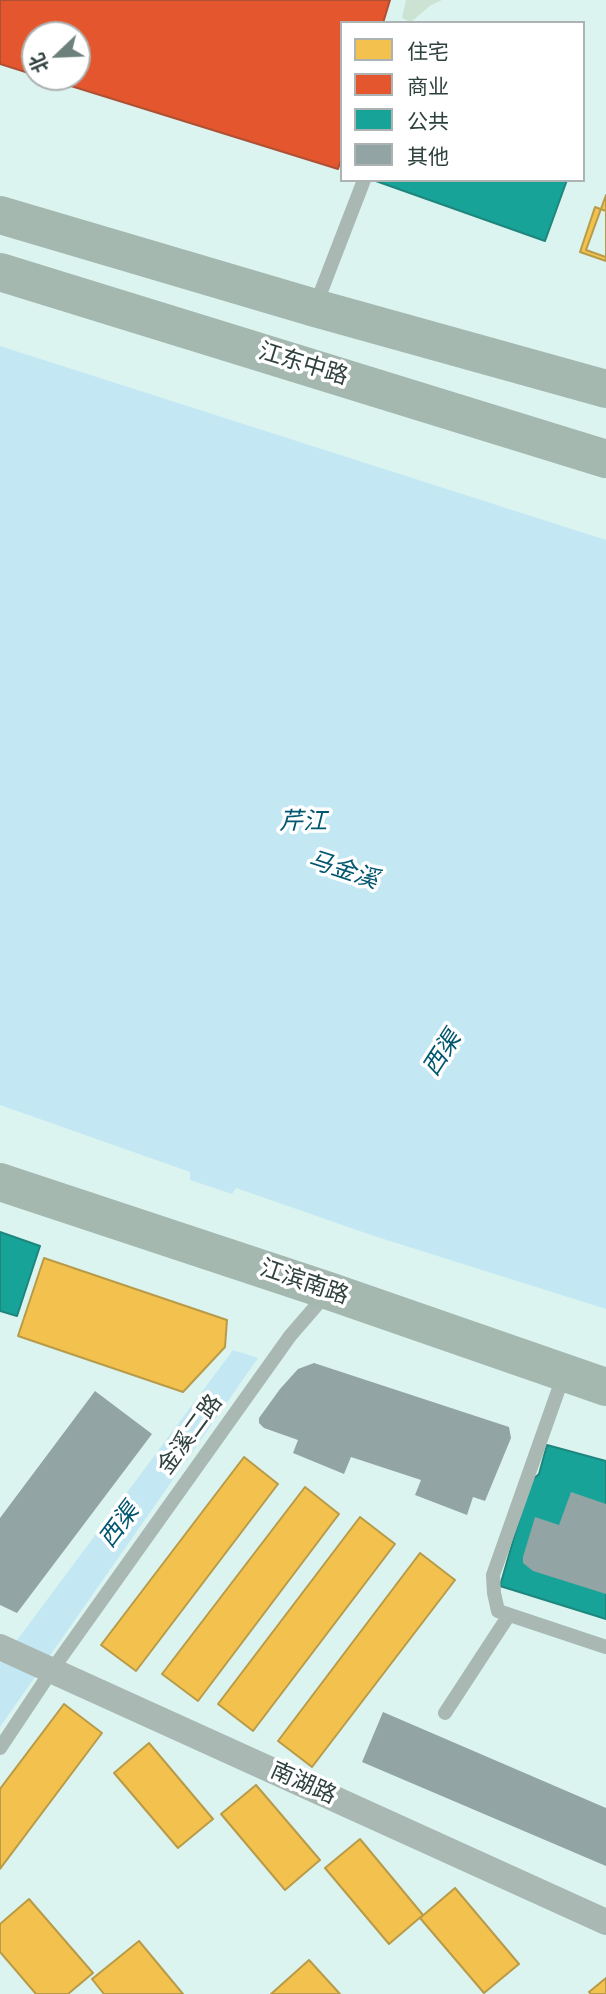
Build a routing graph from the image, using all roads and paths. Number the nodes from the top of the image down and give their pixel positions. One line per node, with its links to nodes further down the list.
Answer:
1 (363, 182): 4 (lane)
2 (0, 215): 4 (main road)
3 (0, 272): 6 (main road, 江东中路)
4 (315, 308): 5 (main road)
5 (606, 389)
6 (606, 459)
7 (0, 1182): 8 (main road, 江滨南路)
8 (329, 1291): 9 (main road, 江滨南路); 14 (lane, 金溪二路)
9 (564, 1372): 10 (main road, 江滨南路); 11 (lane)
10 (606, 1387)
11 (509, 1615): 13 (lane); 15 (lane)
12 (0, 1647): 14 (street, 南湖路)
13 (606, 1647)
14 (52, 1670): 16 (lane, 金溪二路); 17 (street, 南湖路)
15 (445, 1713)
16 (0, 1748)
17 (606, 1922)

